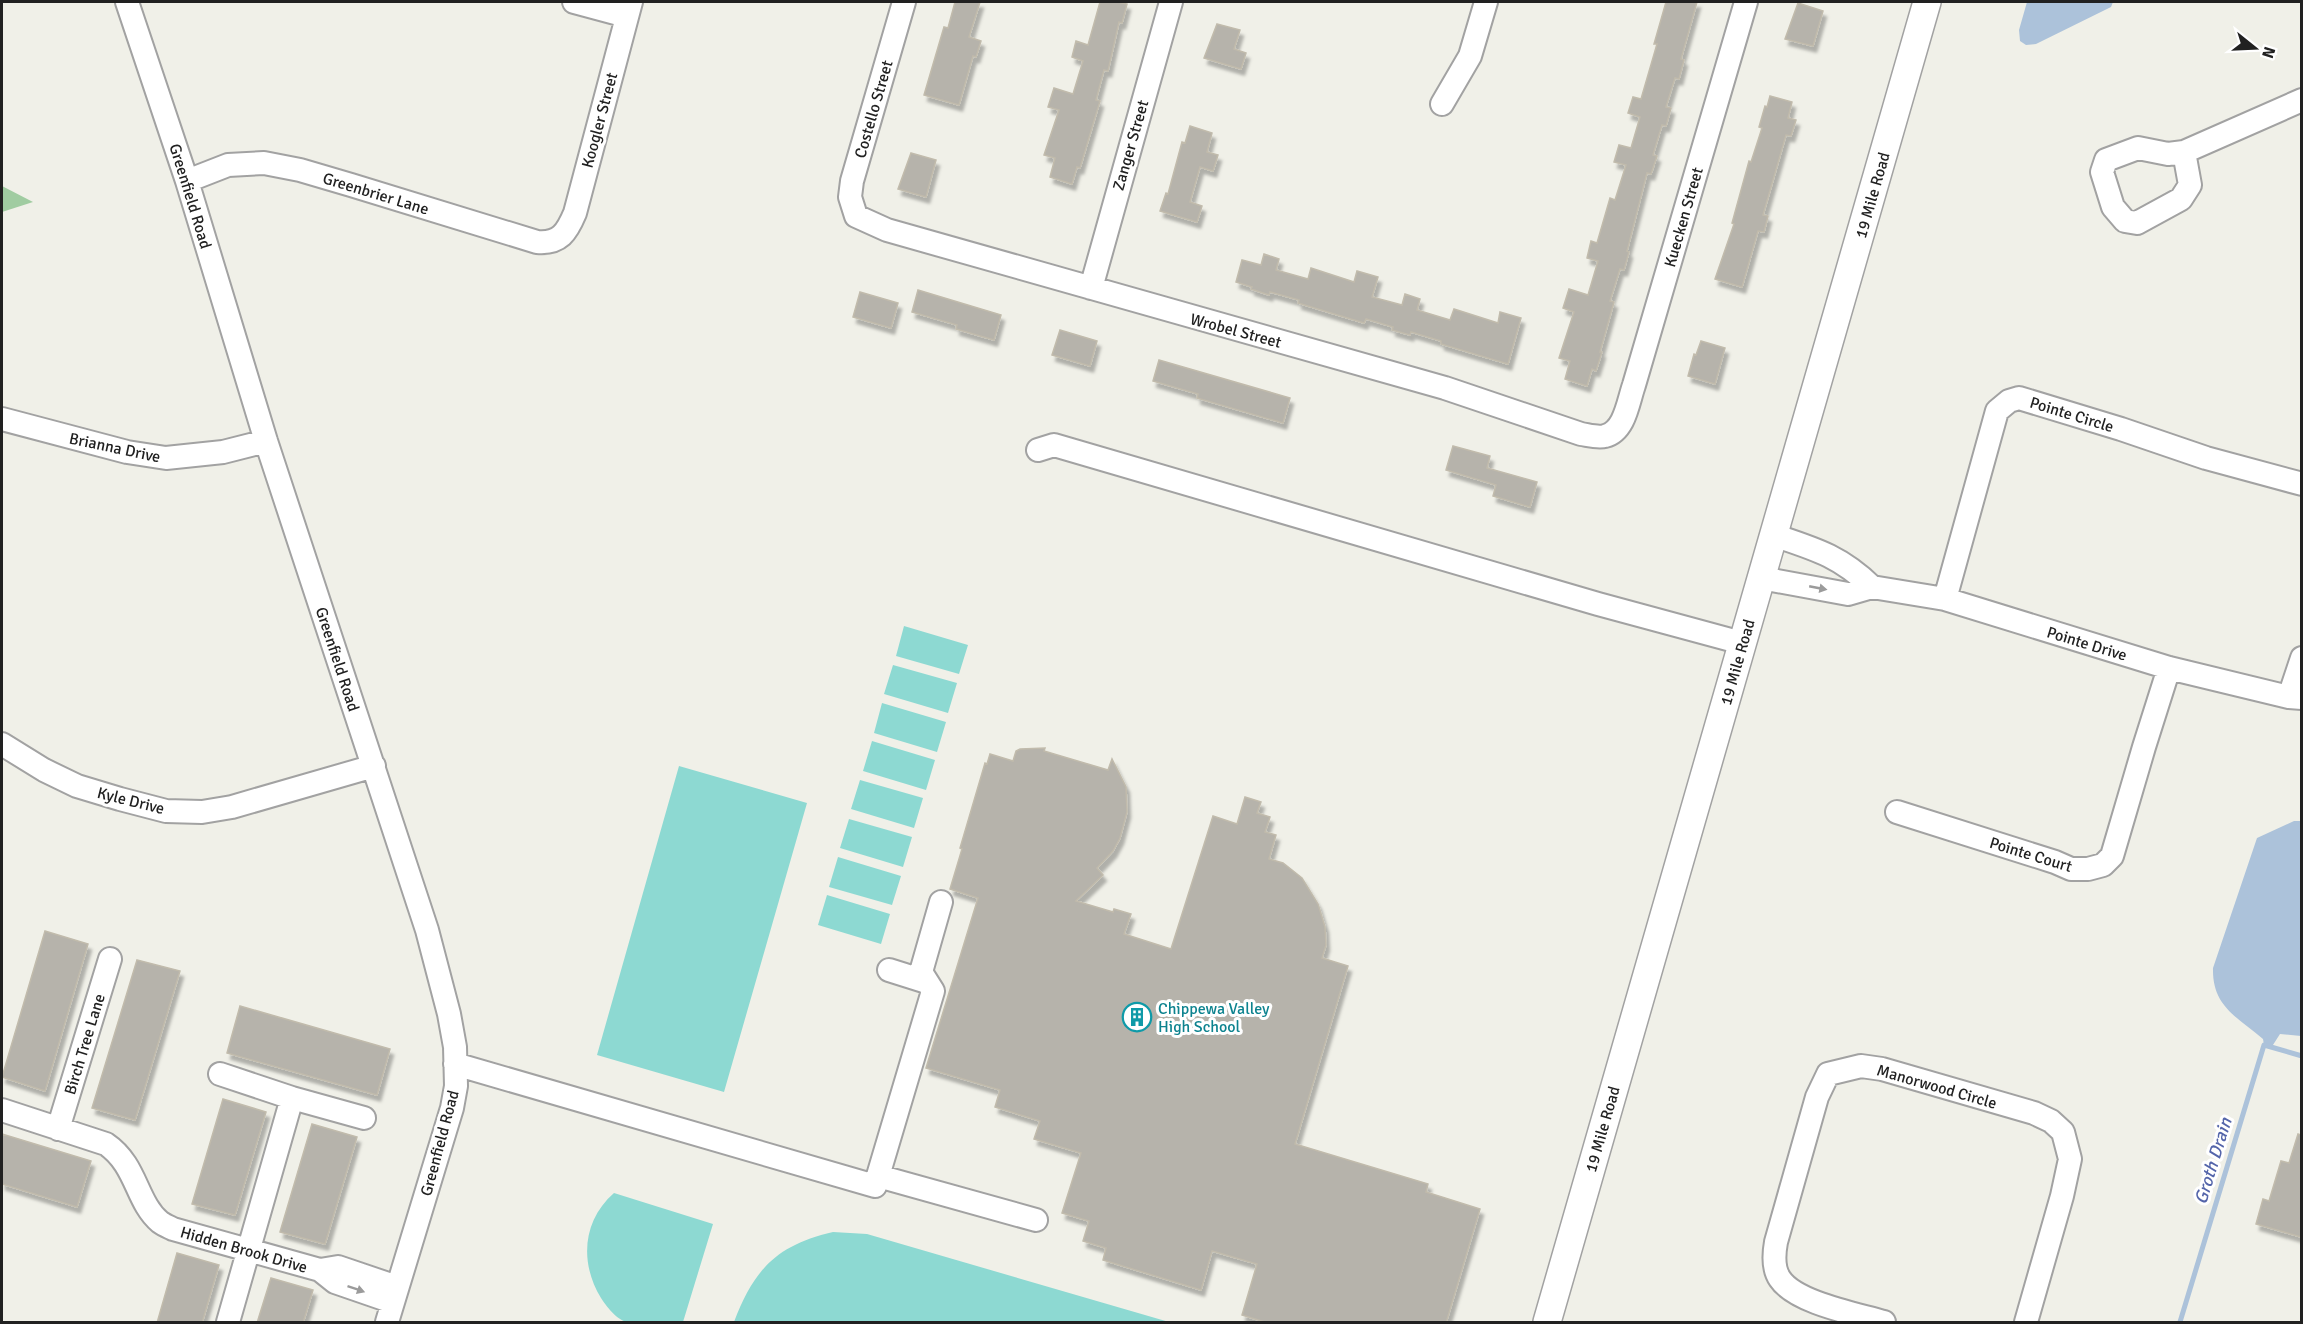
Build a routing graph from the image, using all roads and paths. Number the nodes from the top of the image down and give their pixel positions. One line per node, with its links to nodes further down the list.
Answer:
1 (127, 2): 12 (street, Greenfield Road)
2 (574, 2): 8 (street)
3 (904, 2): 13 (street, Costello Street)
4 (1171, 2): 15 (street, Zanger Street)
5 (1486, 2): 10 (street)
6 (1746, 2): 17 (street, Kuecken Street)
7 (1927, 2): 21 (street, 19 Mile Road)
8 (628, 9): 14 (street, Koogler Street)
9 (2301, 100): 11 (street)
10 (1442, 104)
11 (2184, 152)
12 (187, 181): 14 (street, Greenbrier Lane); 18 (street, Greenfield Road)
13 (856, 216): 15 (street, Wrobel Street)
14 (562, 237)
15 (1090, 288): 17 (street, Wrobel Street)
16 (2, 419): 18 (street, Brianna Drive)
17 (1616, 431)
18 (266, 441): 30 (street, Greenfield Road)
19 (1038, 450): 25 (street)
20 (2301, 484): 24 (street, Pointe Circle)
21 (1773, 535): 22 (street, 19 Mile Road); 23 (street)
22 (1761, 578): 23 (street, Pointe Drive, one-way to 23); 25 (street, 19 Mile Road)
23 (1872, 587): 24 (street, Pointe Drive)
24 (1945, 599): 27 (street, Pointe Drive)
25 (1742, 643): 47 (street, 19 Mile Road)
26 (2301, 658): 28 (street)
27 (2169, 668): 28 (street, Pointe Drive); 31 (street, Pointe Court)
28 (2295, 698)
29 (2, 744): 30 (street, Kyle Drive)
30 (374, 766): 36 (street, Greenfield Road)
31 (1897, 812)
32 (941, 902): 35 (street)
33 (110, 959): 41 (street, Birch Tree Lane)
34 (889, 970): 35 (street)
35 (927, 982): 42 (street)
36 (455, 1064): 42 (street); 45 (street, Greenfield Road)
37 (220, 1074): 38 (street)
38 (292, 1098): 40 (street); 44 (street)
39 (2, 1110): 41 (street, Hidden Brook Drive)
40 (364, 1118)
41 (58, 1129): 44 (street, Hidden Brook Drive)
42 (878, 1176): 43 (street)
43 (1036, 1220)
44 (248, 1250): 45 (street, Hidden Brook Drive); 46 (street)
45 (393, 1304)
46 (228, 1323)
47 (1547, 1323)
48 (1884, 1323): 49 (street, Manorwood Circle)
49 (2026, 1323)

